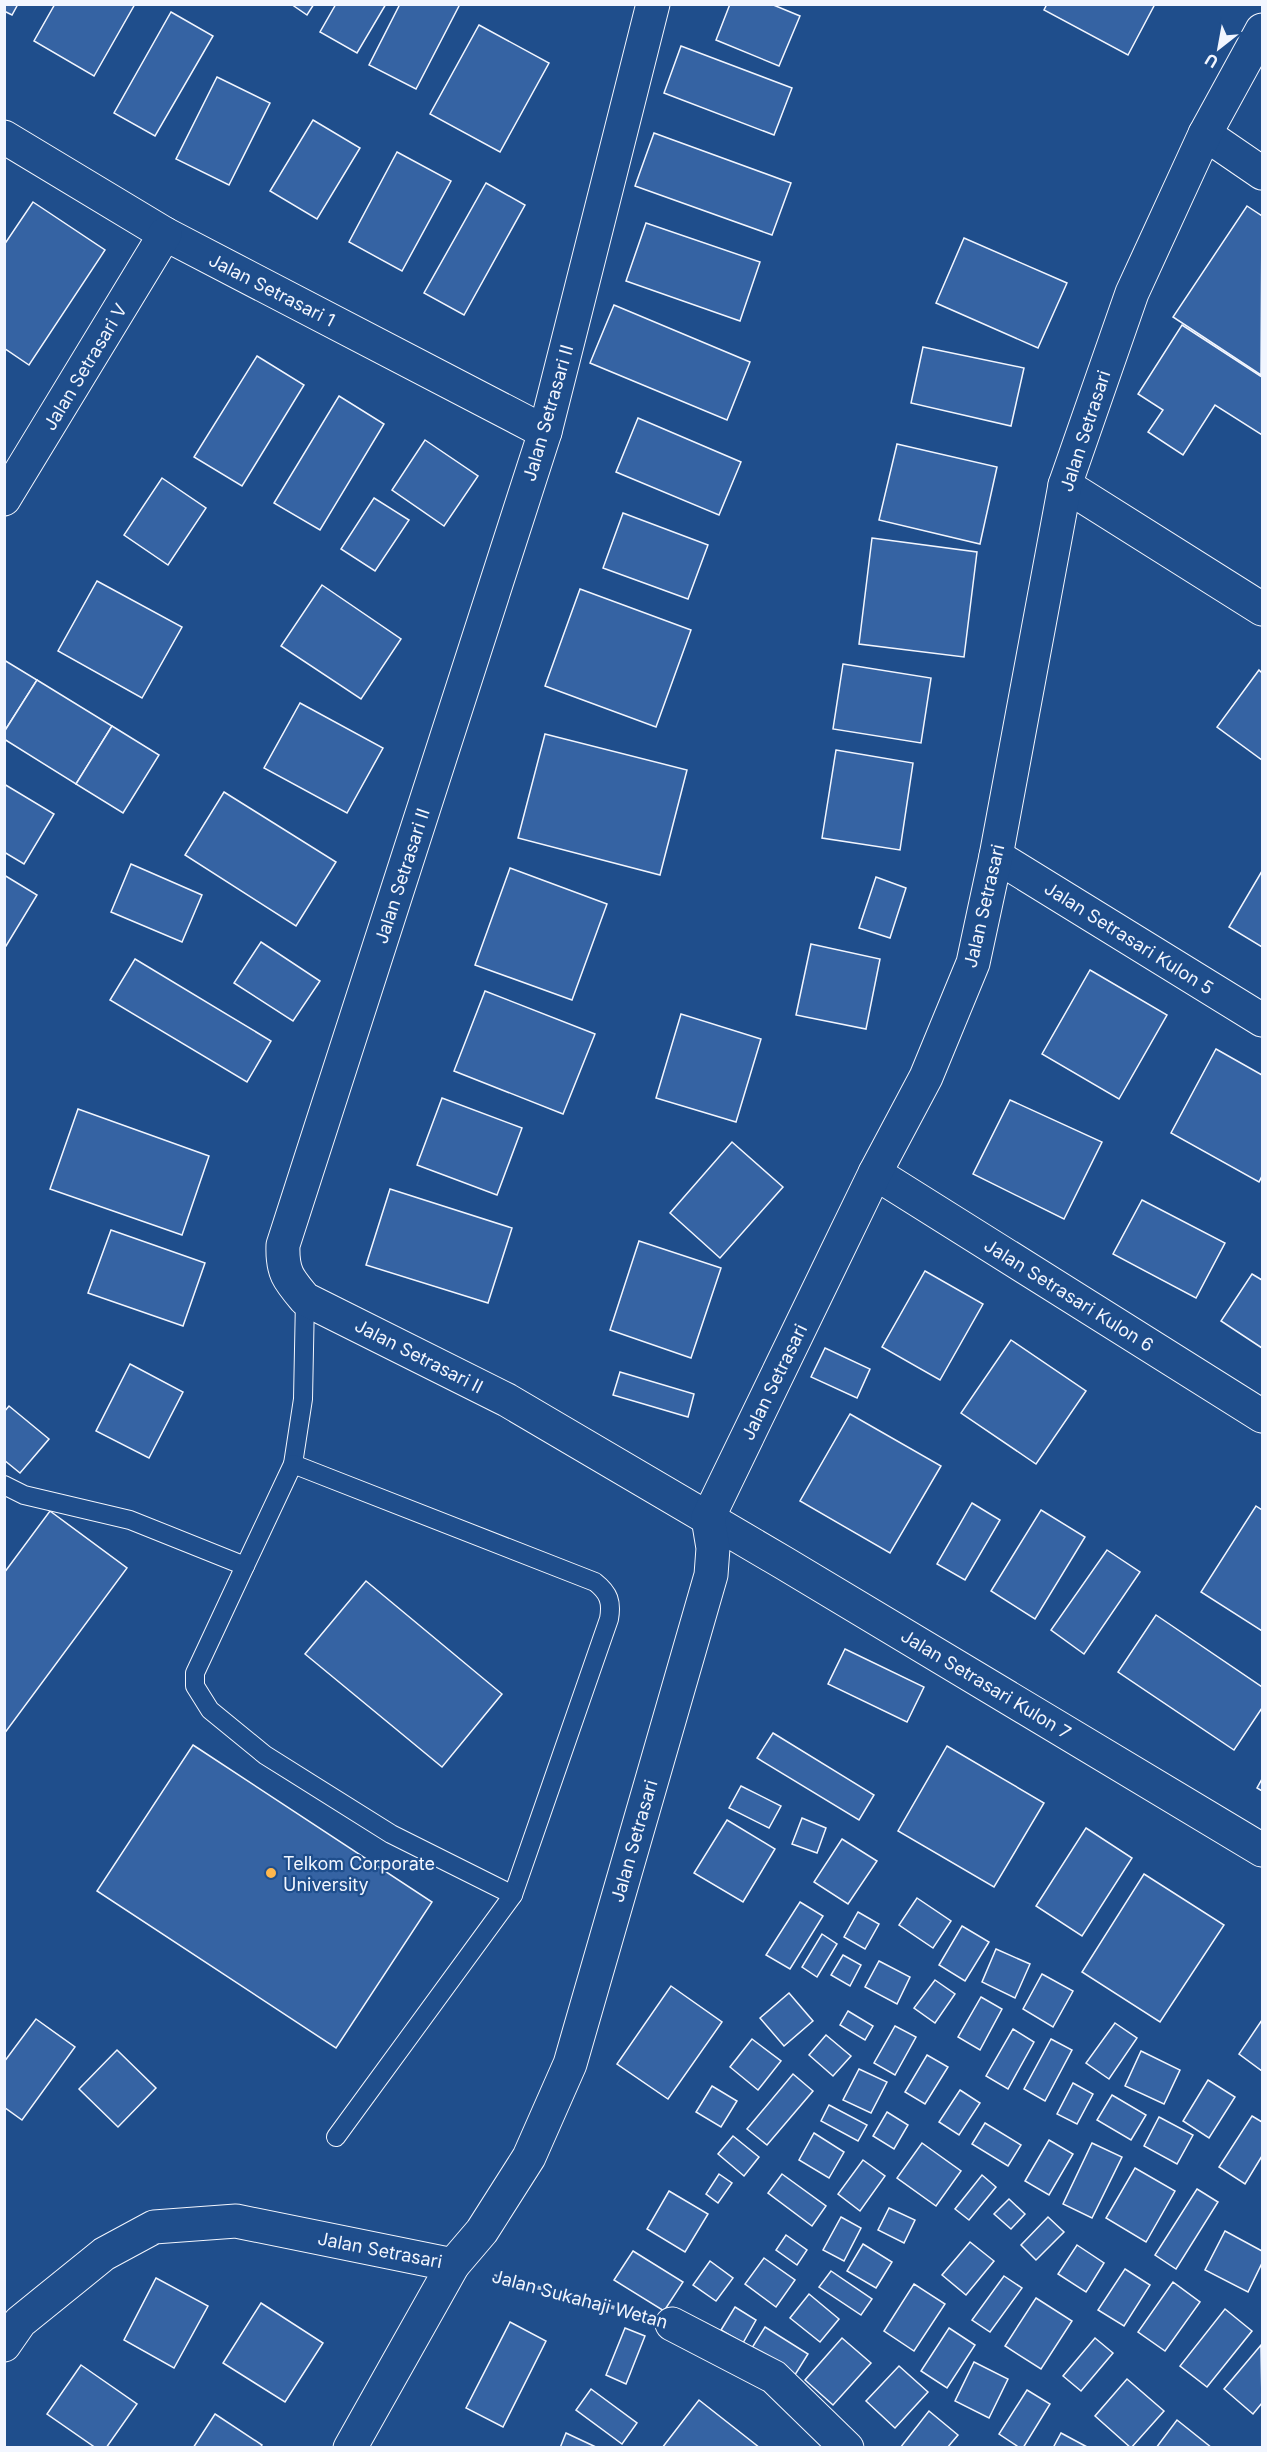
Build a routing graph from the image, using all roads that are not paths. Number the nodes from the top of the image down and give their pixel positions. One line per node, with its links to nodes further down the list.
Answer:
1 (653, 4): 7 (street, Jalan Setrasari II)
2 (1263, 30): 3 (street, Jalan Setrasari)
3 (1205, 134): 5 (street); 9 (street, Jalan Setrasari)
4 (4, 137): 6 (street, Jalan Setrasari 1)
5 (1263, 173)
6 (165, 234): 7 (street, Jalan Setrasari 1); 8 (street, Jalan Setrasari V)
7 (545, 432): 15 (street, Jalan Setrasari II)
8 (13, 463): 10 (street, Jalan Setrasari V)
9 (1065, 485): 11 (street); 12 (street, Jalan Setrasari)
10 (4, 499)
11 (1263, 609)
12 (996, 856): 13 (street, Jalan Setrasari Kulon 5); 14 (street, Jalan Setrasari)
13 (1263, 1020)
14 (875, 1173): 16 (street, Jalan Setrasari Kulon 6); 19 (street, Jalan Setrasari)
15 (305, 1299): 17 (lane); 19 (street, Jalan Setrasari II)
16 (1263, 1416)
17 (293, 1464): 20 (lane); 22 (lane)
18 (4, 1485): 20 (lane)
19 (708, 1518): 21 (street, Jalan Setrasari Kulon 7); 24 (street, Jalan Setrasari)
20 (244, 1566): 22 (lane)
21 (1263, 1850)
22 (513, 1895): 23 (lane)
23 (336, 2137)
24 (453, 2265): 26 (street, Jalan Setrasari); 27 (street)
25 (672, 2324): 28 (street, Jalan Sukahaji Wetan)
26 (10, 2325)
27 (350, 2448)
28 (847, 2448)

